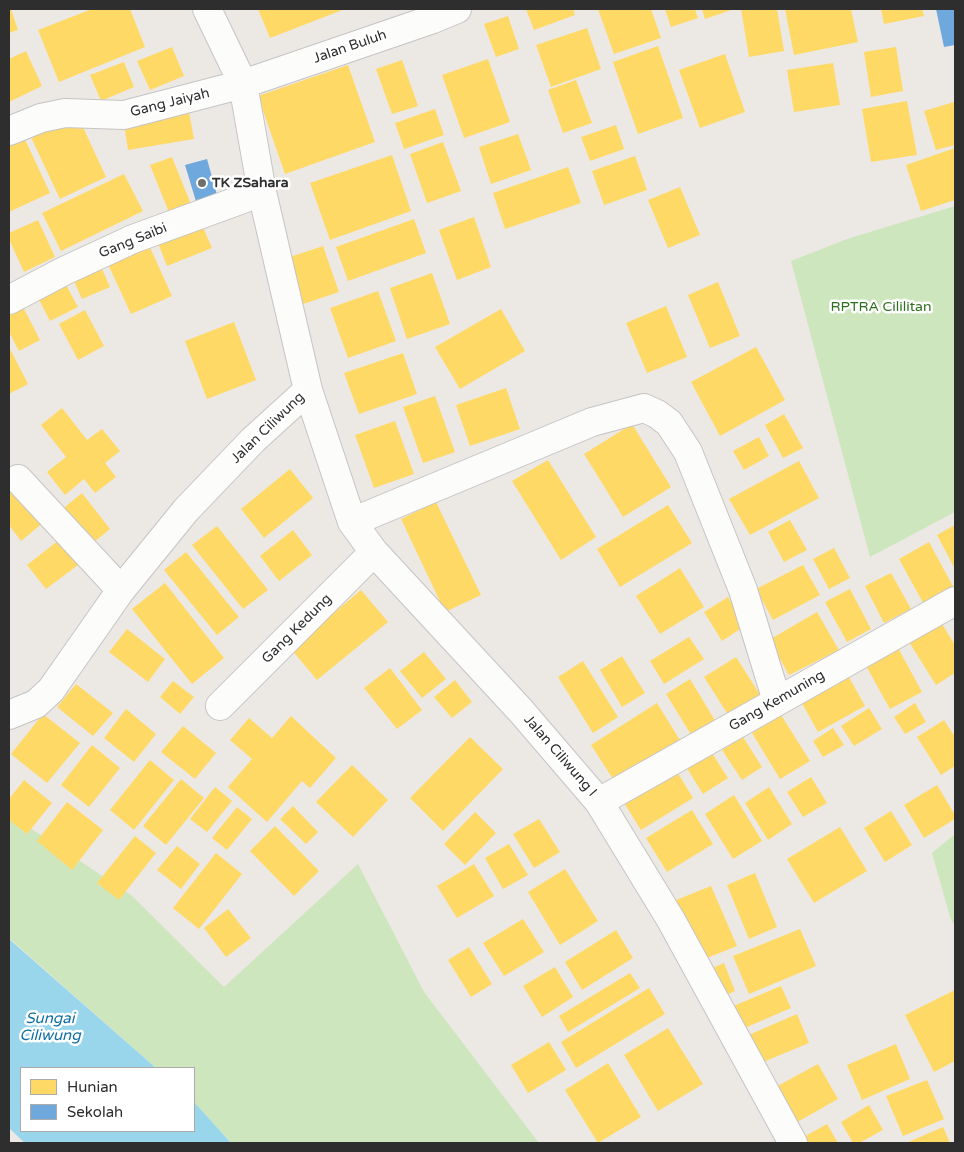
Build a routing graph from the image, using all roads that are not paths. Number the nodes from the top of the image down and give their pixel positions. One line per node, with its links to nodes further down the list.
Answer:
1 (207, 9): 3 (street, Jalan Ciliwung)
2 (457, 9): 3 (street, Jalan Buluh)
3 (243, 84): 4 (street, Gang Jaiyah); 5 (street, Jalan Ciliwung)
4 (9, 131)
5 (262, 192): 6 (street, Gang Saibi); 7 (street, Jalan Ciliwung)
6 (9, 300)
7 (308, 390): 9 (street, Jalan Ciliwung I); 11 (street, Jalan Ciliwung)
8 (18, 479): 11 (street)
9 (352, 522): 10 (street, Jalan Ciliwung I); 13 (street)
10 (374, 552): 14 (street, Gang Kedung); 16 (street, Jalan Ciliwung I)
11 (121, 590): 15 (street, Jalan Ciliwung)
12 (955, 601): 13 (street, Gang Kemuning)
13 (777, 701): 16 (street, Gang Kemuning)
14 (220, 706)
15 (9, 716)
16 (599, 802): 17 (street, Jalan Ciliwung I)
17 (793, 1143)

